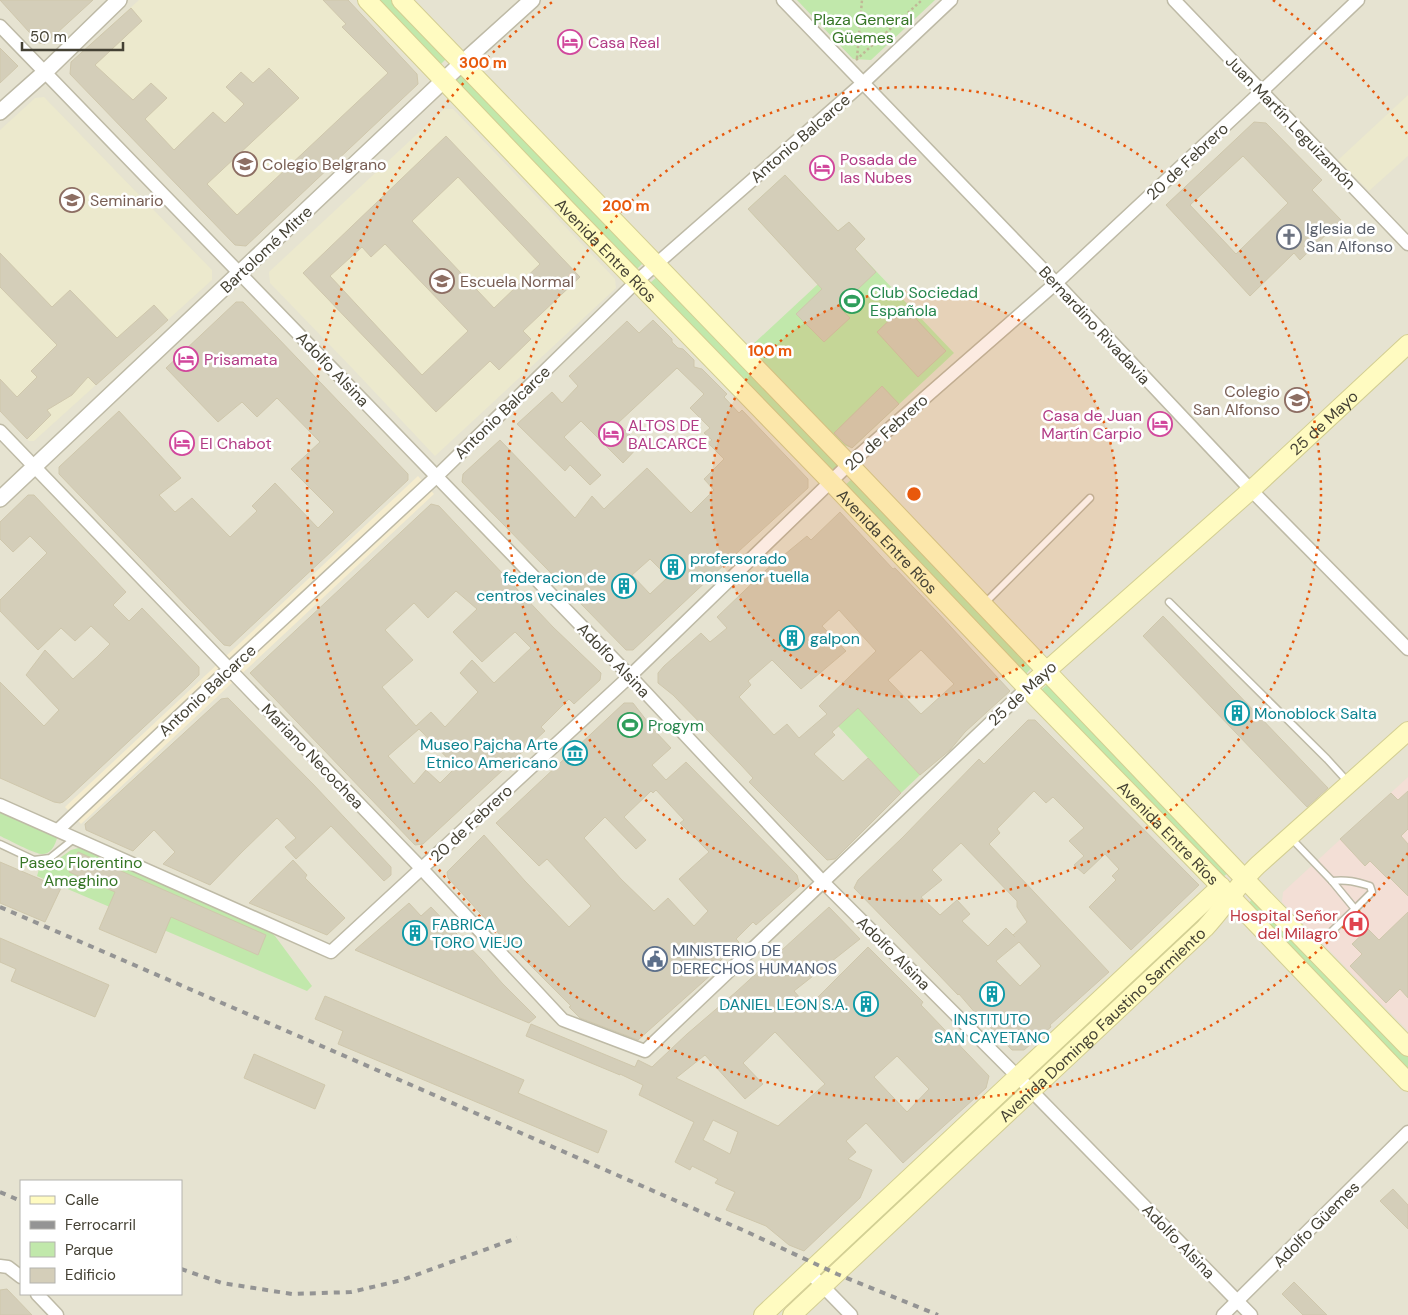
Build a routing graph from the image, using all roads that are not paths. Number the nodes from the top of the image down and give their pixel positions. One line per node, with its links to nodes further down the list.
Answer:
1 (119, 0): 11 (street)
2 (367, 0): 13 (main road, Avenida Entre Ríos)
3 (401, 0): 10 (main road, Avenida Entre Ríos)
4 (532, 0): 10 (street, Bartolomé Mitre)
5 (782, 0): 12 (street, Bernardino Rivadavia)
6 (951, 0): 12 (street, Antonio Balcarce)
7 (1174, 0): 14 (street, Juan Martín Leguizamón)
8 (1358, 0): 14 (street, 20 de Febrero)
9 (0, 26): 11 (street, Adolfo Alsina)
10 (462, 64): 13 (street, Bartolomé Mitre); 17 (main road, Avenida Entre Ríos)
11 (45, 72): 15 (street); 18 (street, Adolfo Alsina)
12 (867, 79): 17 (street, Antonio Balcarce); 20 (street, Bernardino Rivadavia)
13 (444, 81): 18 (street, Bartolomé Mitre); 19 (main road, Avenida Entre Ríos)
14 (1262, 91): 16 (street, Juan Martín Leguizamón); 20 (street, 20 de Febrero)
15 (0, 112)
16 (1408, 244)
17 (656, 265): 19 (street, Antonio Balcarce); 23 (main road, Avenida Entre Ríos)
18 (240, 274): 24 (street, Bartolomé Mitre); 25 (street, Adolfo Alsina)
19 (637, 281): 25 (street, Antonio Balcarce); 26 (main road, Avenida Entre Ríos)
20 (1056, 283): 23 (street, 20 de Febrero); 27 (street, Bernardino Rivadavia)
21 (1408, 344): 27 (main road, 25 de Mayo)
22 (0, 431): 24 (street, Mariano Necochea)
23 (849, 464): 26 (street, 20 de Febrero); 31 (main road, Avenida Entre Ríos)
24 (35, 467): 29 (street, Bartolomé Mitre); 33 (street, Mariano Necochea)
25 (436, 477): 33 (street, Antonio Balcarce); 35 (street, Adolfo Alsina)
26 (831, 482): 35 (street, 20 de Febrero); 36 (main road, Avenida Entre Ríos)
27 (1251, 490): 32 (street, Bernardino Rivadavia); 34 (main road, 25 de Mayo)
28 (1090, 498): 31 (lane)
29 (0, 499)
30 (1170, 602): 38 (lane)
31 (983, 604): 34 (main road, Avenida Entre Ríos)
32 (1408, 649)
33 (228, 669): 40 (street, Antonio Balcarce); 44 (street, Mariano Necochea)
34 (1046, 670): 36 (main road, 25 de Mayo); 45 (main road, Avenida Entre Ríos)
35 (630, 676): 44 (street, 20 de Febrero); 46 (street, Adolfo Alsina)
36 (1027, 688): 46 (street, 25 de Mayo); 48 (main road, Avenida Entre Ríos)
37 (1408, 731): 38 (main road, Avenida Domingo Faustino Sarmiento)
38 (1349, 783): 41 (main road, Avenida Domingo Faustino Sarmiento)
39 (0, 805): 40 (street)
40 (58, 830): 42 (street)
41 (1289, 836): 45 (main road, Avenida Domingo Faustino Sarmiento); 47 (lane)
42 (76, 838): 43 (lane); 44 (street, 20 de Febrero)
43 (0, 844)
44 (421, 868): 52 (street, Mariano Necochea)
45 (1244, 878): 48 (main road, Avenida Domingo Faustino Sarmiento); 51 (main road, Avenida Entre Ríos)
46 (822, 881): 52 (street, 25 de Mayo); 53 (street, Adolfo Alsina)
47 (1332, 881): 49 (lane); 49 (lane)
48 (1226, 892): 53 (main road, Avenida Domingo Faustino Sarmiento); 54 (main road, Avenida Entre Ríos); 55 (main road, Avenida Domingo Faustino Sarmiento)
49 (1355, 909): 50 (lane)
50 (1328, 935)
51 (1408, 1047)
52 (645, 1051)
53 (1018, 1076): 55 (street, Adolfo Alsina); 58 (main road, Avenida Domingo Faustino Sarmiento)
54 (1408, 1082)
55 (1031, 1090): 60 (main road, Avenida Domingo Faustino Sarmiento); 62 (street, Adolfo Alsina)
56 (1408, 1132): 62 (street, Adolfo Güemes)
57 (0, 1266): 59 (street)
58 (810, 1272): 60 (street); 64 (main road, Avenida Domingo Faustino Sarmiento)
59 (20, 1276)
60 (824, 1286): 65 (main road, Avenida Domingo Faustino Sarmiento); 66 (street)
61 (38, 1295): 63 (street)
62 (1238, 1302): 67 (street, Adolfo Güemes); 68 (street, Adolfo Alsina)
63 (57, 1315)
64 (763, 1315)
65 (792, 1315)
66 (851, 1315)
67 (1224, 1315)
68 (1250, 1315)

